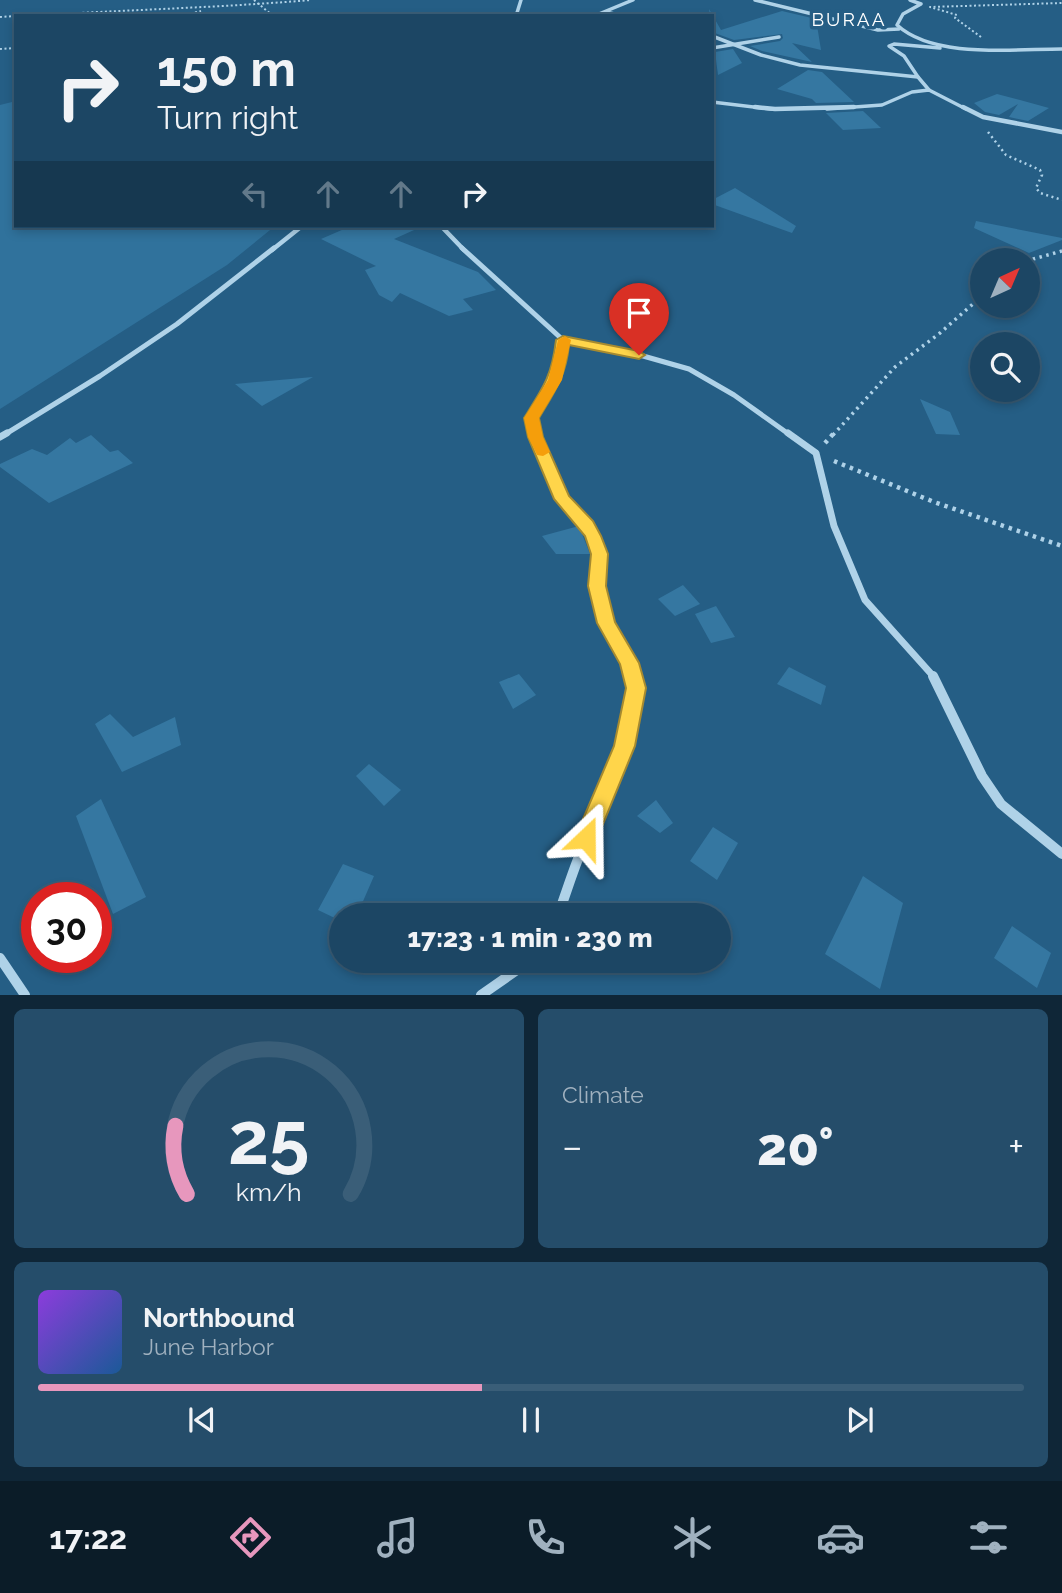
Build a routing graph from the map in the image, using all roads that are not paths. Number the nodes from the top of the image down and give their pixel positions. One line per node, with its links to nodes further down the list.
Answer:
1 (633, 0): 4 (street)
2 (755, 0): 7 (street)
3 (910, 0): 7 (street)
4 (606, 12): 5 (street); 6 (street)
5 (600, 14)
6 (614, 14)
7 (899, 29): 13 (street)
8 (714, 37): 10 (street)
9 (779, 37): 10 (street)
10 (732, 44): 11 (street); 14 (street)
11 (714, 48)
12 (1062, 48): 13 (street)
13 (955, 49): 14 (street)
14 (918, 78): 15 (street)
15 (929, 90): 16 (street); 17 (street)
16 (714, 102)
17 (1062, 132)
18 (299, 228): 21 (street)
19 (443, 228): 20 (street)
20 (563, 340): 22 (street); 23 (street)
21 (0, 437)
22 (1062, 854)
23 (562, 903)
24 (0, 958): 26 (street)
25 (513, 973): 27 (street)
26 (24, 995)
27 (481, 995)

